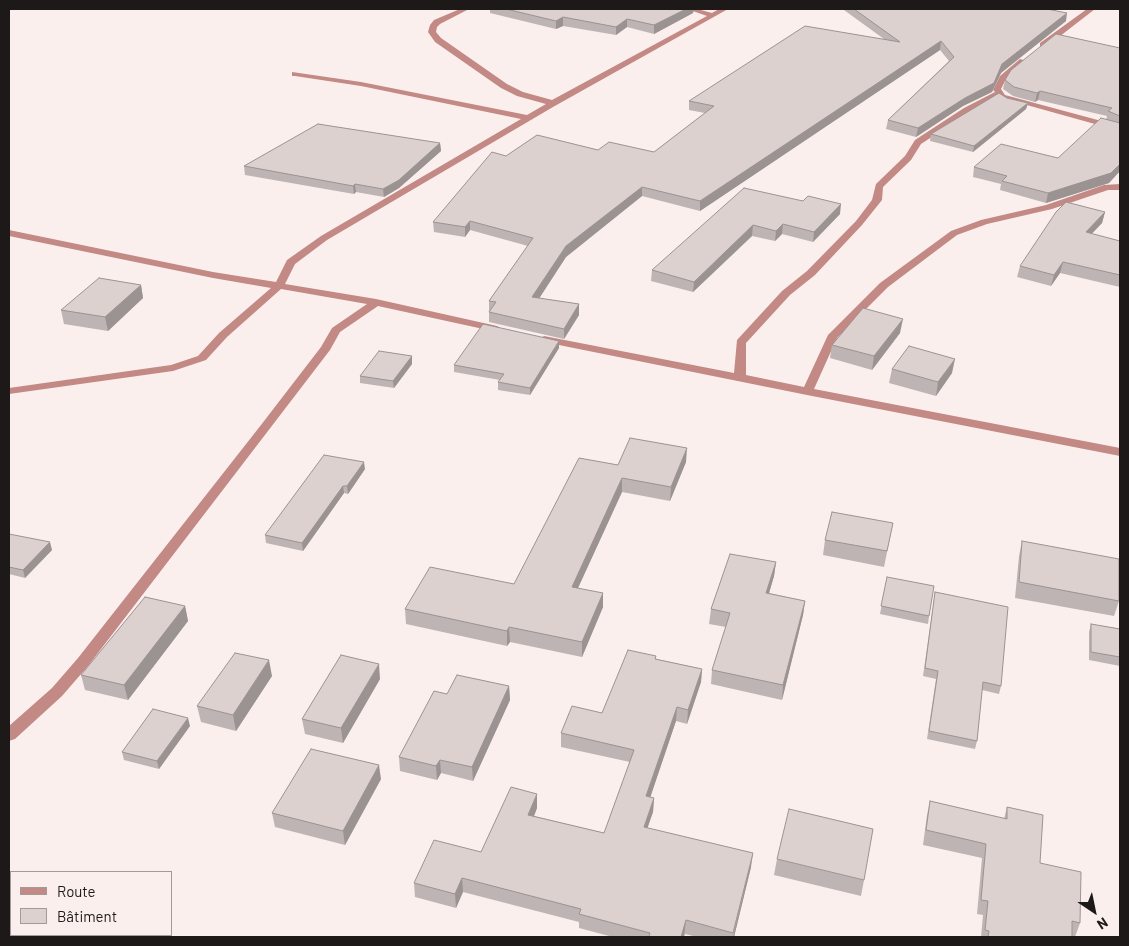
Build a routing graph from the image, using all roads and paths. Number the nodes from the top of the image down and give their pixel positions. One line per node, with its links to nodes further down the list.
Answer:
1 (465, 9): 10 (street)
2 (690, 9): 5 (street)
3 (724, 9): 5 (street)
4 (1091, 9): 6 (street)
5 (712, 15): 10 (street)
6 (1036, 51)
7 (1028, 57): 9 (street)
8 (295, 74): 11 (street)
9 (1001, 92): 12 (street); 19 (street)
10 (553, 103): 11 (street)
11 (529, 118): 15 (street)
12 (1120, 129)
13 (1120, 187): 21 (street)
14 (9, 233): 15 (street)
15 (279, 286): 16 (street); 20 (street)
16 (376, 302): 17 (street); 23 (street)
17 (509, 332)
18 (528, 336): 19 (street)
19 (740, 377): 21 (street)
20 (9, 391)
21 (807, 392): 22 (street)
22 (1120, 452)
23 (9, 735)

